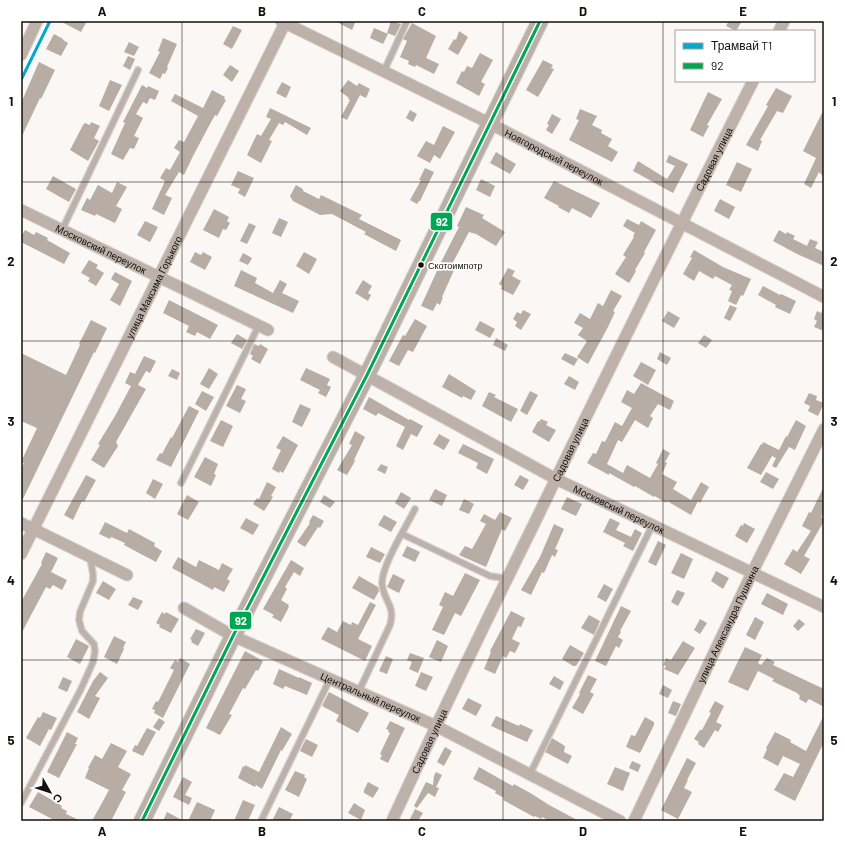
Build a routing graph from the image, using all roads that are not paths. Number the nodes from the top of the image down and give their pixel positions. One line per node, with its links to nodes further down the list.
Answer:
1 (37, 21): 7 (street)
2 (407, 21): 9 (lane)
3 (540, 21): 11 (main road)
4 (784, 21): 6 (street)
5 (284, 22): 9 (street, Новгородский переулок); 15 (street, улица Максима Горького)
6 (779, 30)
7 (21, 55)
8 (138, 70): 14 (lane)
9 (384, 71): 11 (street, Новгородский переулок)
10 (752, 82): 13 (street, Садовая улица)
11 (490, 124): 13 (street, Новгородский переулок); 19 (main road)
12 (21, 210): 14 (street, Московский переулок)
13 (681, 224): 16 (street, Новгородский переулок); 21 (street, Садовая улица)
14 (62, 230): 15 (street, Московский переулок)
15 (159, 277): 17 (street, Московский переулок); 26 (street, улица Максима Горького)
16 (824, 297)
17 (264, 328): 22 (lane)
18 (333, 357): 19 (street, Московский переулок)
19 (367, 375): 21 (street, Московский переулок); 35 (main road)
20 (824, 429): 30 (street, улица Александра Пушкина)
21 (556, 479): 25 (street, Московский переулок); 32 (street, Садовая улица)
22 (181, 483)
23 (415, 509): 27 (lane)
24 (21, 523): 26 (street)
25 (653, 524): 30 (street, Московский переулок); 39 (lane)
26 (33, 529): 28 (street, улица Максима Горького); 29 (street)
27 (402, 534): 32 (lane); 37 (lane)
28 (21, 554)
29 (89, 556): 31 (street); 40 (lane)
30 (752, 573): 33 (street, Московский переулок); 45 (street, улица Александра Пушкина)
31 (127, 575)
32 (509, 575): 38 (street, Садовая улица)
33 (824, 607)
34 (184, 608): 35 (street, Центральный переулок)
35 (233, 636): 36 (street, Центральный переулок); 41 (main road)
36 (330, 678): 37 (street, Центральный переулок); 42 (lane)
37 (359, 691): 38 (street, Центральный переулок)
38 (436, 726): 39 (street, Центральный переулок); 43 (street, Садовая улица)
39 (530, 774): 44 (street, Центральный переулок)
40 (21, 803)
41 (142, 821)
42 (261, 821)
43 (392, 821)
44 (620, 821)
45 (634, 821)

